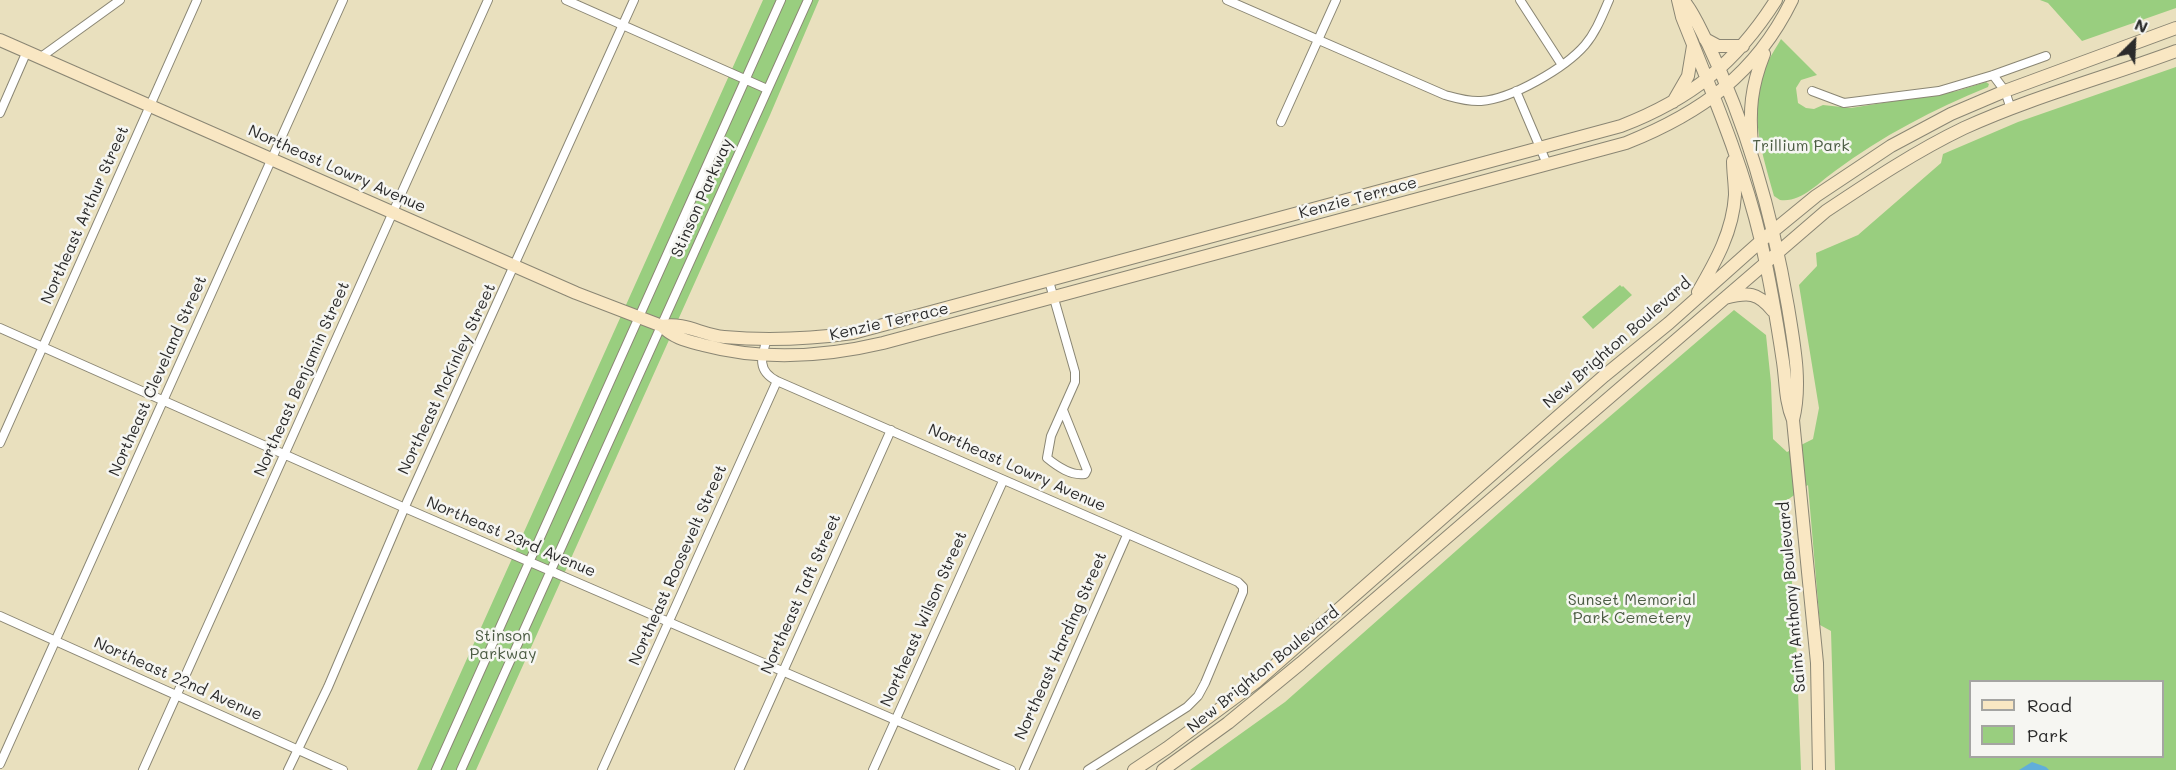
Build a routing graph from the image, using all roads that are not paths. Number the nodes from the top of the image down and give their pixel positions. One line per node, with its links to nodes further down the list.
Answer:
1 (120, 0): 28 (street)
2 (197, 0): 39 (street, Northeast Arthur Street)
3 (343, 0): 45 (street, Northeast Cleveland Street)
4 (488, 0): 48 (street, Northeast Benjamin Street)
5 (566, 0): 17 (street)
6 (634, 0): 17 (street, Northeast McKinley Street)
7 (781, 0): 32 (street, Stinson Parkway)
8 (808, 0): 33 (street, Stinson Parkway)
9 (1227, 0): 20 (street)
10 (1336, 0): 20 (street)
11 (1520, 0): 29 (street)
12 (1609, 0): 29 (street)
13 (1678, 0): 23 (main road, Saint Anthony Boulevard)
14 (1683, 0): 21 (main road, Saint Anthony Boulevard)
15 (1776, 0): 24 (main road, Kenzie Terrace)
16 (1792, 0): 19 (main road)
17 (623, 25): 32 (street); 53 (street, Northeast McKinley Street)
18 (2176, 28): 36 (main road, New Brighton Boulevard)
19 (1770, 38): 37 (main road, Kenzie Terrace); 47 (main road)
20 (1318, 39): 34 (street); 42 (street)
21 (1705, 39): 24 (main road); 30 (main road, Saint Anthony Boulevard)
22 (0, 40): 25 (main road, Northeast Lowry Avenue)
23 (1693, 45): 30 (main road, Saint Anthony Boulevard); 38 (main road)
24 (1743, 46): 30 (main road, Kenzie Terrace)
25 (27, 51): 28 (main road, Northeast Lowry Avenue); 41 (street)
26 (2176, 51): 40 (main road, New Brighton Boulevard)
27 (2046, 56): 31 (street)
28 (41, 57): 39 (main road, Northeast Lowry Avenue)
29 (1562, 65): 34 (street)
30 (1713, 75): 37 (main road, Saint Anthony Boulevard); 38 (main road, Kenzie Terrace)
31 (1993, 75): 35 (street); 36 (street)
32 (745, 79): 33 (street); 59 (street, Stinson Parkway)
33 (767, 89): 60 (street, Stinson Parkway)
34 (1516, 91): 44 (street)
35 (1812, 91)
36 (2005, 91): 40 (street); 49 (main road, New Brighton Boulevard)
37 (1719, 92): 43 (main road, Saint Anthony Boulevard); 46 (main road, Kenzie Terrace); 47 (main road, Saint Anthony Boulevard)
38 (1672, 104): 44 (main road, Kenzie Terrace)
39 (150, 105): 45 (main road, Northeast Lowry Avenue); 63 (street, Northeast Arthur Street)
40 (2011, 109): 51 (main road, New Brighton Boulevard)
41 (0, 113)
42 (1281, 122)
43 (1734, 148): 50 (main road, Saint Anthony Boulevard); 56 (main road)
44 (1540, 149): 46 (street); 54 (main road, Kenzie Terrace)
45 (272, 159): 48 (main road, Northeast Lowry Avenue); 66 (street, Northeast Cleveland Street)
46 (1547, 164): 55 (main road, Kenzie Terrace)
47 (1754, 165): 49 (main road, Saint Anthony Boulevard)
48 (393, 212): 53 (main road, Northeast Lowry Avenue); 71 (street, Northeast Benjamin Street)
49 (1772, 232): 50 (main road, New Brighton Boulevard); 51 (main road, Saint Anthony Boulevard)
50 (1761, 241): 52 (main road, Saint Anthony Boulevard); 56 (main road, New Brighton Boulevard)
51 (1778, 251): 52 (main road, New Brighton Boulevard); 68 (main road, Saint Anthony Boulevard)
52 (1764, 262): 57 (main road, New Brighton Boulevard); 58 (main road, Saint Anthony Boulevard)
53 (515, 266): 59 (main road, Northeast Lowry Avenue); 73 (street, Northeast McKinley Street)
54 (1049, 281): 55 (street); 62 (main road, Kenzie Terrace)
55 (1054, 298): 64 (main road, Kenzie Terrace); 67 (street)
56 (1693, 300): 97 (main road, New Brighton Boulevard)
57 (1721, 300): 58 (main road); 98 (main road, New Brighton Boulevard)
58 (1776, 314): 68 (main road, Saint Anthony Boulevard)
59 (639, 318): 60 (main road, Northeast Lowry Avenue); 75 (street, Stinson Parkway)
60 (662, 326): 62 (main road, Kenzie Terrace); 64 (main road, Kenzie Terrace); 76 (street, Stinson Parkway)
61 (0, 328): 63 (street, Northeast 23rd Avenue)
62 (767, 339): 64 (street)
63 (42, 348): 66 (street, Northeast 23rd Avenue); 70 (street, Northeast Arthur Street)
64 (762, 355): 65 (street)
65 (777, 381): 69 (street, Northeast Lowry Avenue); 78 (street, Northeast Roosevelt Street)
66 (163, 400): 71 (street, Northeast 23rd Avenue); 79 (street, Northeast Cleveland Street)
67 (1063, 410): 67 (street)
68 (1793, 420): 99 (main road, Saint Anthony Boulevard)
69 (891, 430): 72 (street, Northeast Lowry Avenue); 80 (street, Northeast Taft Street)
70 (0, 443)
71 (285, 454): 73 (street, Northeast 23rd Avenue); 81 (street, Northeast Benjamin Street)
72 (1003, 481): 74 (street, Northeast Lowry Avenue); 83 (street, Northeast Wilson Street)
73 (405, 508): 75 (street, Northeast 23rd Avenue); 84 (street, Northeast McKinley Street)
74 (1127, 535): 82 (street, Northeast Lowry Avenue); 95 (street, Northeast Harding Street)
75 (529, 562): 76 (street, Northeast 23rd Avenue); 89 (street, Stinson Parkway)
76 (551, 571): 78 (street, Northeast 23rd Avenue); 90 (street, Stinson Parkway)
77 (0, 616): 79 (street, Northeast 22nd Avenue)
78 (668, 622): 80 (street, Northeast 23rd Avenue); 91 (street, Northeast Roosevelt Street)
79 (55, 640): 81 (street, Northeast 22nd Avenue); 85 (street, Northeast Cleveland Street)
80 (782, 671): 83 (street, Northeast 23rd Avenue); 92 (street, Northeast Taft Street)
81 (177, 696): 84 (street, Northeast 22nd Avenue); 86 (street, Northeast Benjamin Street)
82 (1198, 696): 96 (street, New Brighton Boulevard)
83 (895, 720): 93 (street, Northeast Wilson Street); 94 (street, Northeast 23rd Avenue)
84 (298, 749): 87 (street, Northeast McKinley Street); 88 (street, Northeast 22nd Avenue)
85 (0, 764)
86 (143, 770)
87 (288, 770)
88 (343, 770)
89 (436, 770)
90 (461, 770)
91 (602, 770)
92 (739, 770)
93 (873, 770)
94 (1011, 770)
95 (1024, 770)
96 (1088, 770)
97 (1134, 770)
98 (1163, 770)
99 (1819, 770)

